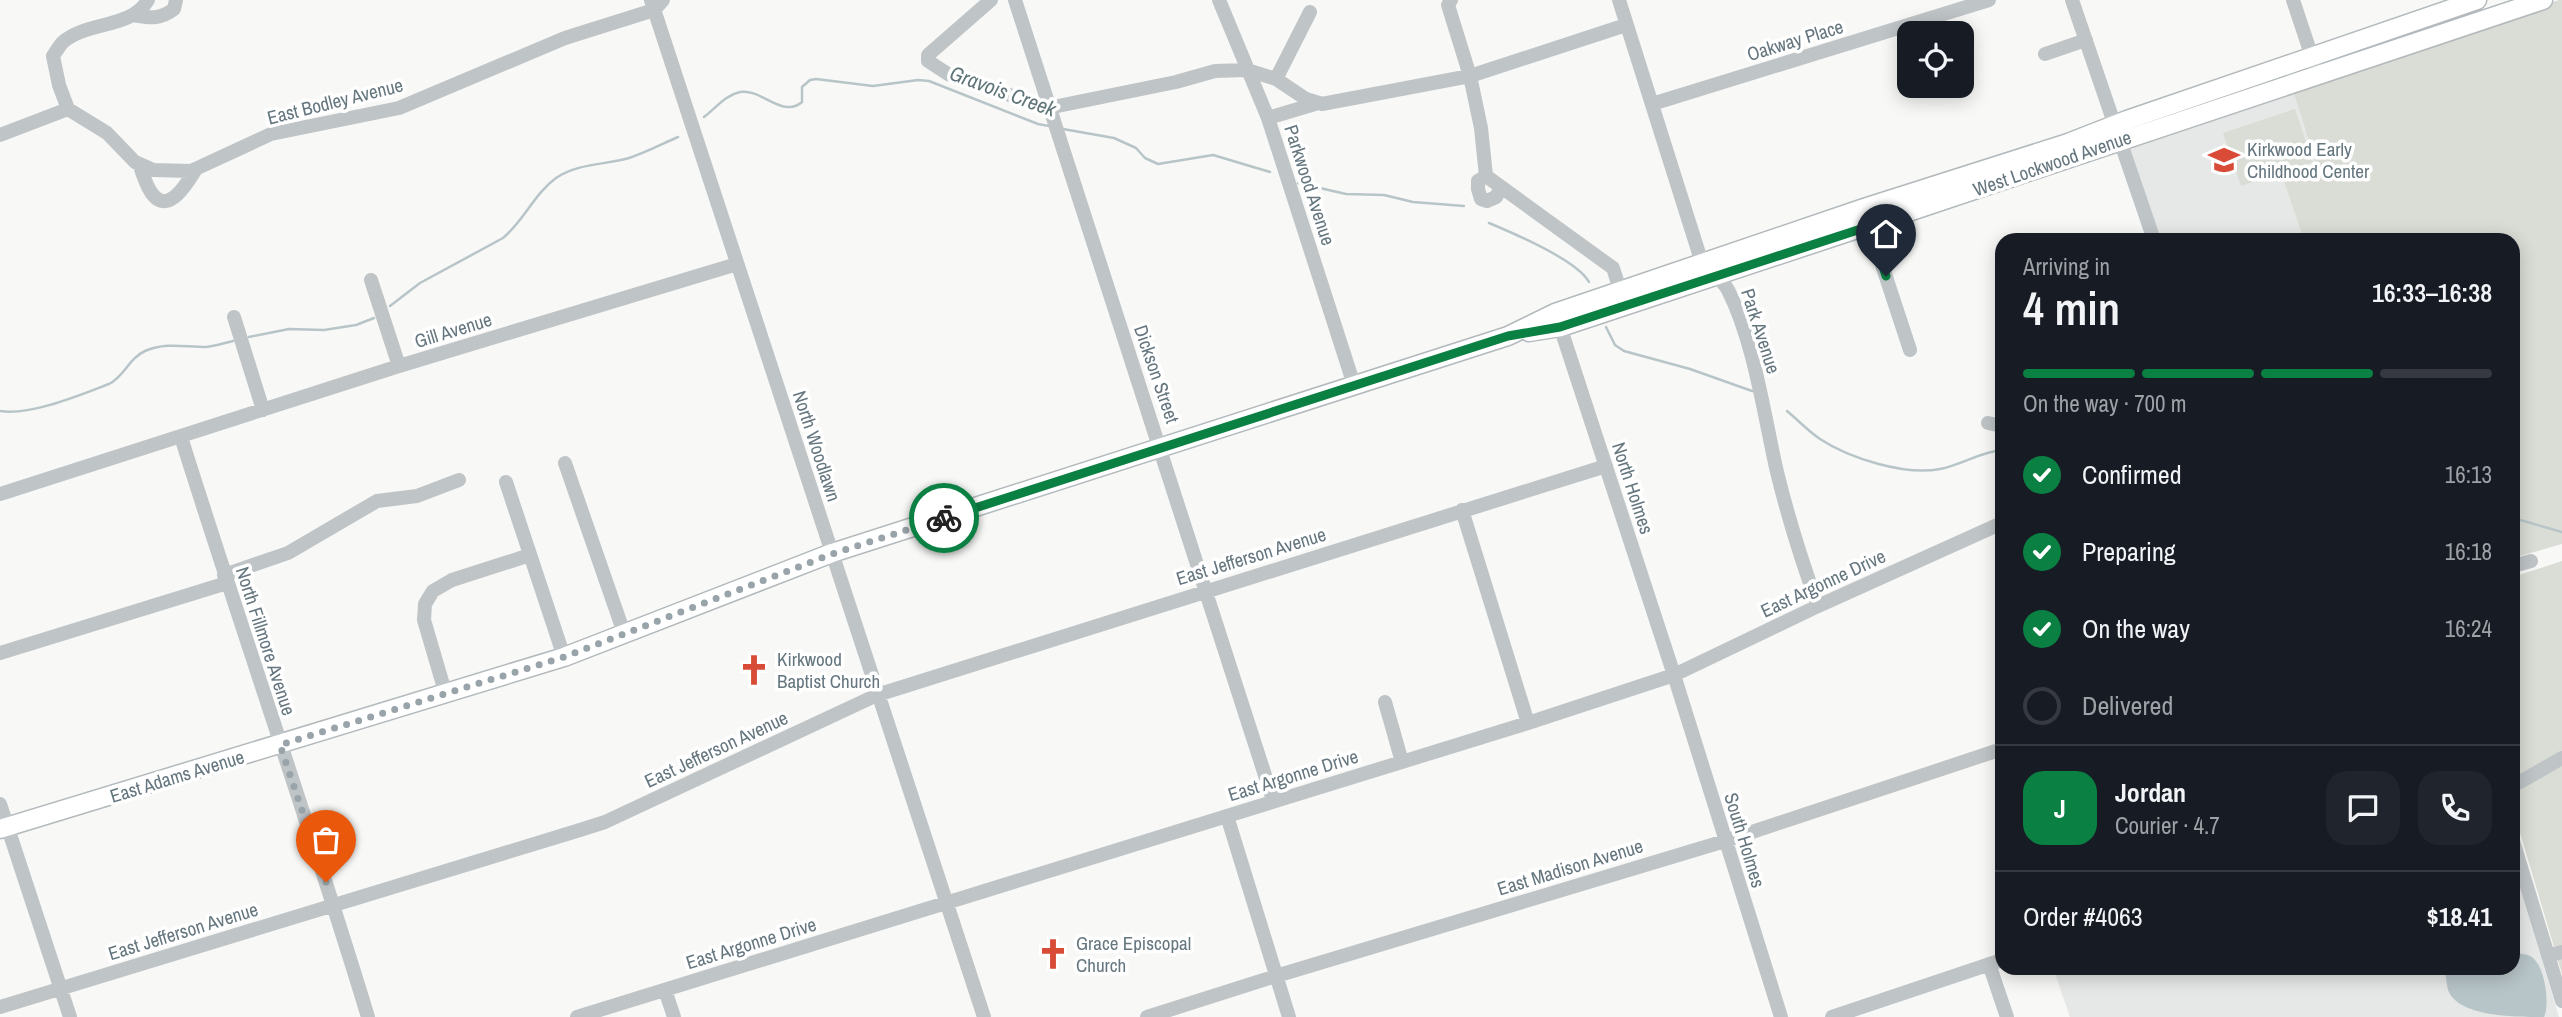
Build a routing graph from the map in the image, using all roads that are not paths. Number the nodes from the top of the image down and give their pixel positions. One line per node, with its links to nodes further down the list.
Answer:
1 (148, 0): 15 (street)
2 (176, 0): 15 (street)
3 (991, 0): 28 (street)
4 (1015, 0): 28 (street, Dickson Street)
5 (1219, 0): 21 (street, Parkwood Avenue)
6 (1619, 0): 16 (street, Park Avenue)
7 (1989, 0): 25 (street, Oakway Place)
8 (2072, 0): 18 (street)
9 (2293, 0): 20 (street)
10 (2543, 0): 17 (main road, West Lockwood Avenue)
11 (1446, 2): 22 (street)
12 (2465, 2): 17 (street); 20 (main road, West Lockwood Avenue)
13 (656, 3): 32 (street, East Bodley Avenue); 39 (street, North Woodlawn)
14 (1310, 12): 23 (street)
15 (133, 15): 26 (street)
16 (1626, 25): 22 (street); 25 (street, Park Avenue)
17 (2467, 25): 20 (main road, West Lockwood Avenue)
18 (2086, 40): 19 (street); 29 (street)
19 (2045, 54)
20 (2315, 65): 29 (main road, West Lockwood Avenue)
21 (1247, 70): 23 (street); 27 (street, Parkwood Avenue); 28 (street)
22 (1470, 76): 24 (street); 33 (street)
23 (1276, 79): 24 (street)
24 (1315, 104): 27 (street)
25 (1652, 104): 38 (street, Park Avenue)
26 (68, 108): 30 (street); 31 (street)
27 (1268, 118): 47 (street, Parkwood Avenue)
28 (1052, 120): 50 (street, Dickson Street)
29 (2117, 132): 35 (main road, West Lockwood Avenue); 36 (main road, West Lockwood Avenue); 37 (street)
30 (0, 135)
31 (139, 164): 32 (street, East Bodley Avenue); 32 (street)
32 (196, 169)
33 (1486, 176): 34 (street); 34 (street)
34 (1501, 187): 42 (street)
35 (1864, 208): 36 (street); 38 (main road, West Lockwood Avenue)
36 (1870, 226): 40 (main road, West Lockwood Avenue); 45 (street)
37 (2152, 233)
38 (1702, 263): 40 (street, Park Avenue); 42 (main road, West Lockwood Avenue)
39 (737, 264): 46 (street, Gill Avenue); 58 (street, North Woodlawn)
40 (1716, 276): 44 (main road, West Lockwood Avenue); 64 (street, Park Avenue)
41 (371, 280): 46 (street)
42 (1620, 290): 44 (main road, West Lockwood Avenue)
43 (234, 317): 48 (street)
44 (1558, 320): 47 (main road, East Adams Avenue); 52 (street, North Holmes)
45 (1910, 350)
46 (399, 366): 48 (street, Gill Avenue)
47 (1354, 385): 50 (main road, East Adams Avenue)
48 (262, 410): 49 (street, Gill Avenue)
49 (181, 437): 55 (street, Gill Avenue); 62 (street, North Fillmore Avenue)
50 (1161, 447): 58 (main road, East Adams Avenue); 63 (street, Dickson Street)
51 (565, 463): 65 (street)
52 (1605, 466): 56 (street, East Jefferson Avenue); 68 (street, North Holmes)
53 (459, 480): 62 (street)
54 (506, 482): 59 (street)
55 (0, 494)
56 (1462, 510): 63 (street, East Jefferson Avenue); 72 (street)
57 (1995, 526): 64 (street, East Argonne Drive)
58 (832, 554): 65 (main road, East Adams Avenue); 70 (street, North Woodlawn)
59 (530, 555): 67 (street); 69 (street)
60 (2531, 561): 61 (street)
61 (2520, 564)
62 (225, 579): 66 (street); 73 (street, North Fillmore Avenue)
63 (1206, 591): 70 (street, East Jefferson Avenue); 78 (street, Dickson Street)
64 (1818, 606): 68 (street, East Argonne Drive)
65 (624, 633): 67 (main road, East Adams Avenue)
66 (0, 653)
67 (564, 657): 69 (main road, East Adams Avenue)
68 (1674, 675): 72 (street, East Argonne Drive); 82 (street, South Holmes)
69 (446, 695): 73 (main road, East Adams Avenue)
70 (877, 695): 84 (street, North Woodlawn); 85 (street, East Jefferson Avenue)
71 (1385, 702): 76 (street)
72 (1528, 723): 76 (street, East Argonne Drive)
73 (280, 745): 81 (main road, East Adams Avenue); 85 (street, North Fillmore Avenue)
74 (1995, 751): 82 (street, East Madison Avenue)
75 (2562, 758): 77 (street)
76 (1402, 762): 78 (street, East Argonne Drive)
77 (2520, 782)
78 (1273, 800): 80 (street, East Argonne Drive)
79 (0, 804): 81 (street)
80 (1227, 816): 84 (street, East Argonne Drive); 89 (street)
81 (4, 828): 90 (street)
82 (1725, 841): 89 (street, East Madison Avenue); 101 (street, South Holmes)
83 (2520, 860): 86 (street)
84 (945, 904): 91 (street, East Argonne Drive); 98 (street, North Woodlawn)
85 (334, 905): 90 (street, East Jefferson Avenue); 95 (street, North Fillmore Avenue)
86 (2555, 954): 92 (street)
87 (1995, 962): 102 (street)
88 (1999, 975): 103 (street)
89 (1276, 976): 99 (street, East Madison Avenue); 100 (street)
90 (60, 989): 93 (street, East Jefferson Avenue); 94 (street)
91 (665, 990): 96 (street, East Argonne Drive); 97 (street)
92 (2562, 1001)
93 (0, 1007)
94 (70, 1017)
95 (368, 1017)
96 (577, 1017)
97 (674, 1017)
98 (984, 1017)
99 (1147, 1017)
100 (1289, 1017)
101 (1781, 1017)
102 (1832, 1017)
103 (2007, 1017)

